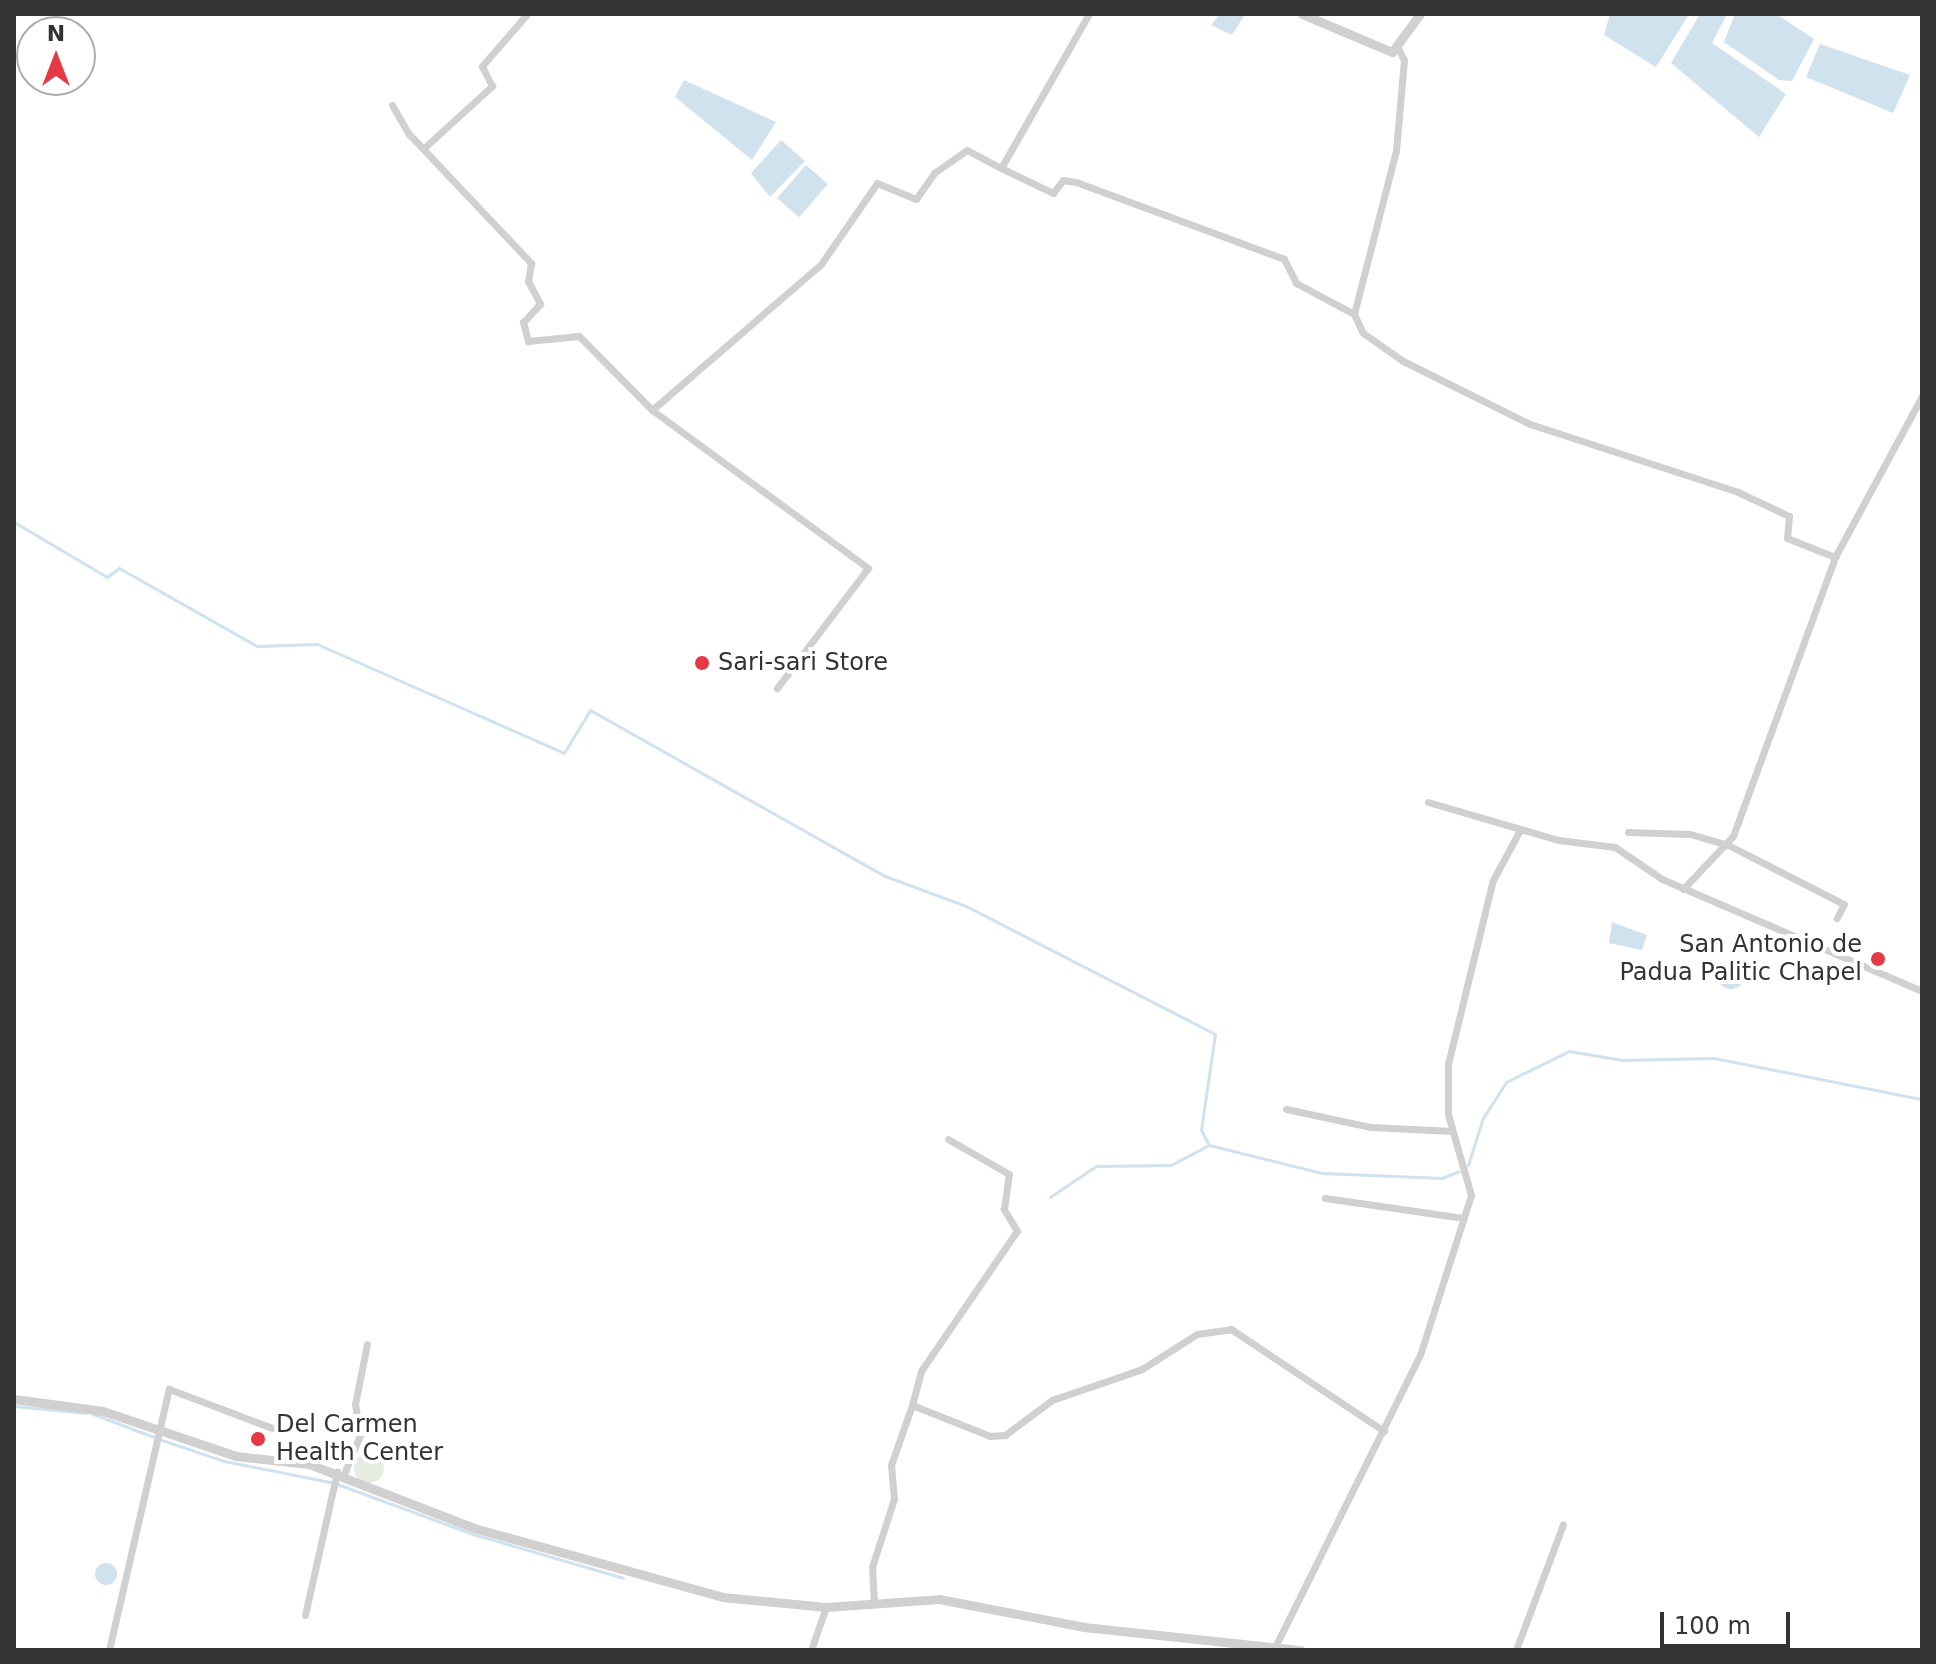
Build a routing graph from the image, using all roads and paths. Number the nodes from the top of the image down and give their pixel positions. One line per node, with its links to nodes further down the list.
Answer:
1 (527, 14): 7 (street)
2 (1089, 14): 8 (street)
3 (1302, 14): 5 (street)
4 (1420, 14): 5 (street)
5 (1398, 48): 9 (street)
6 (392, 105): 7 (street)
7 (425, 147): 11 (street)
8 (1001, 168): 9 (street); 11 (street)
9 (1354, 314): 12 (street)
10 (1922, 396): 12 (street)
11 (652, 410): 13 (street)
12 (1835, 557): 17 (street)
13 (777, 688)
14 (1428, 802): 15 (street)
15 (1520, 830): 18 (street); 22 (street)
16 (1628, 832): 17 (street)
17 (1726, 847): 18 (street); 19 (street)
18 (1683, 889): 20 (street)
19 (1837, 918)
20 (1922, 991)
21 (1286, 1109): 22 (street)
22 (1452, 1131): 25 (street)
23 (948, 1139): 28 (street)
24 (1325, 1198): 25 (street)
25 (1464, 1218): 31 (street)
26 (367, 1344): 32 (street)
27 (14, 1399): 29 (street)
28 (912, 1405): 31 (street); 34 (street)
29 (157, 1427): 30 (street); 32 (street); 38 (street)
30 (272, 1428)
31 (1384, 1431): 37 (street)
32 (340, 1473): 35 (street); 36 (street)
33 (1563, 1524): 41 (street)
34 (874, 1603): 35 (street); 37 (street)
35 (826, 1607): 39 (street)
36 (305, 1615)
37 (1275, 1647): 40 (street)
38 (109, 1650)
39 (811, 1650)
40 (1301, 1650)
41 (1516, 1650)

